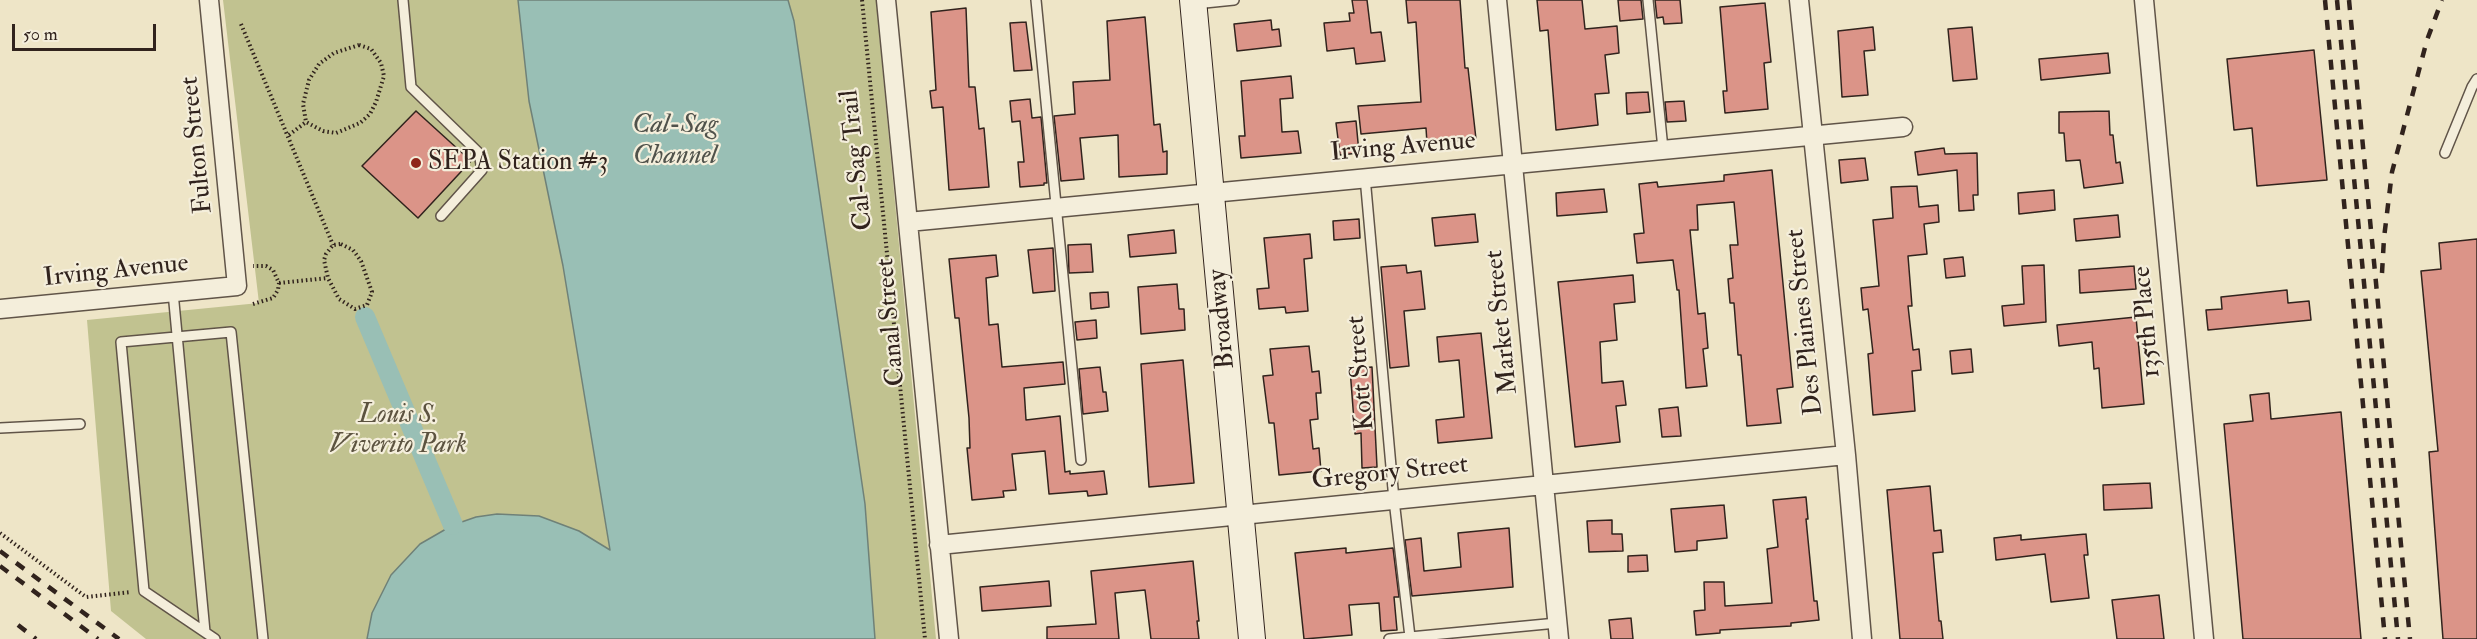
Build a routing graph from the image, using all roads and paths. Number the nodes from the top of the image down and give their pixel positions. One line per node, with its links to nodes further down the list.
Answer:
1 (209, 0): 30 (street, Fulton Street)
2 (403, 0): 24 (lane)
3 (862, 0): 50 (path, Cal-Sag Trail)
4 (886, 0): 25 (street, Canal Street)
5 (1036, 0): 23 (lane)
6 (1234, 0): 11 (lane)
7 (1497, 0): 20 (street, Market Street)
8 (1648, 0): 18 (lane)
9 (1799, 0): 17 (street, Des Plaines Street)
10 (2144, 0): 55 (street, 135th Place)
11 (1193, 2): 22 (street, Broadway)
12 (241, 24): 16 (path)
13 (2477, 79): 19 (lane)
14 (306, 122): 14 (path); 16 (path)
15 (1904, 127): 17 (street, Irving Avenue)
16 (289, 135): 26 (path)
17 (1812, 136): 18 (street, Irving Avenue); 37 (street, Des Plaines Street)
18 (1663, 150): 20 (street, Irving Avenue)
19 (2445, 153)
20 (1512, 163): 21 (street, Irving Avenue); 39 (street, Market Street)
21 (1365, 177): 22 (street, Irving Avenue); 40 (lane, Kott Street)
22 (1211, 192): 23 (street, Irving Avenue); 41 (street, Broadway)
23 (1056, 207): 25 (street, Irving Avenue); 38 (lane)
24 (441, 216)
25 (908, 222): 43 (street, Canal Street)
26 (333, 245): 28 (path); 28 (path)
27 (246, 266): 29 (path)
28 (328, 278): 29 (path)
29 (279, 283): 32 (path)
30 (237, 286): 31 (street, Irving Avenue)
31 (173, 292): 33 (street, Irving Avenue); 34 (lane)
32 (253, 304)
33 (0, 309)
34 (176, 337): 44 (lane); 46 (lane); 49 (lane)
35 (80, 424): 36 (lane)
36 (0, 428)
37 (1846, 455): 39 (street, Gregory Street); 54 (street, Des Plaines Street)
38 (1081, 460)
39 (1545, 485): 40 (street, Gregory Street); 45 (street, Market Street)
40 (1394, 500): 41 (street, Gregory Street); 47 (lane, Kott Street)
41 (1242, 514): 43 (street, Gregory Street); 52 (street, Broadway)
42 (0, 533): 44 (path)
43 (939, 545): 51 (street, Canal Street)
44 (144, 591): 46 (lane)
45 (1558, 631): 47 (lane)
46 (205, 632): 48 (lane)
47 (1410, 637): 53 (lane)
48 (215, 639)
49 (263, 639)
50 (925, 639)
51 (949, 639)
52 (1252, 639)
53 (1389, 639)
54 (1862, 639)
55 (2204, 639)

